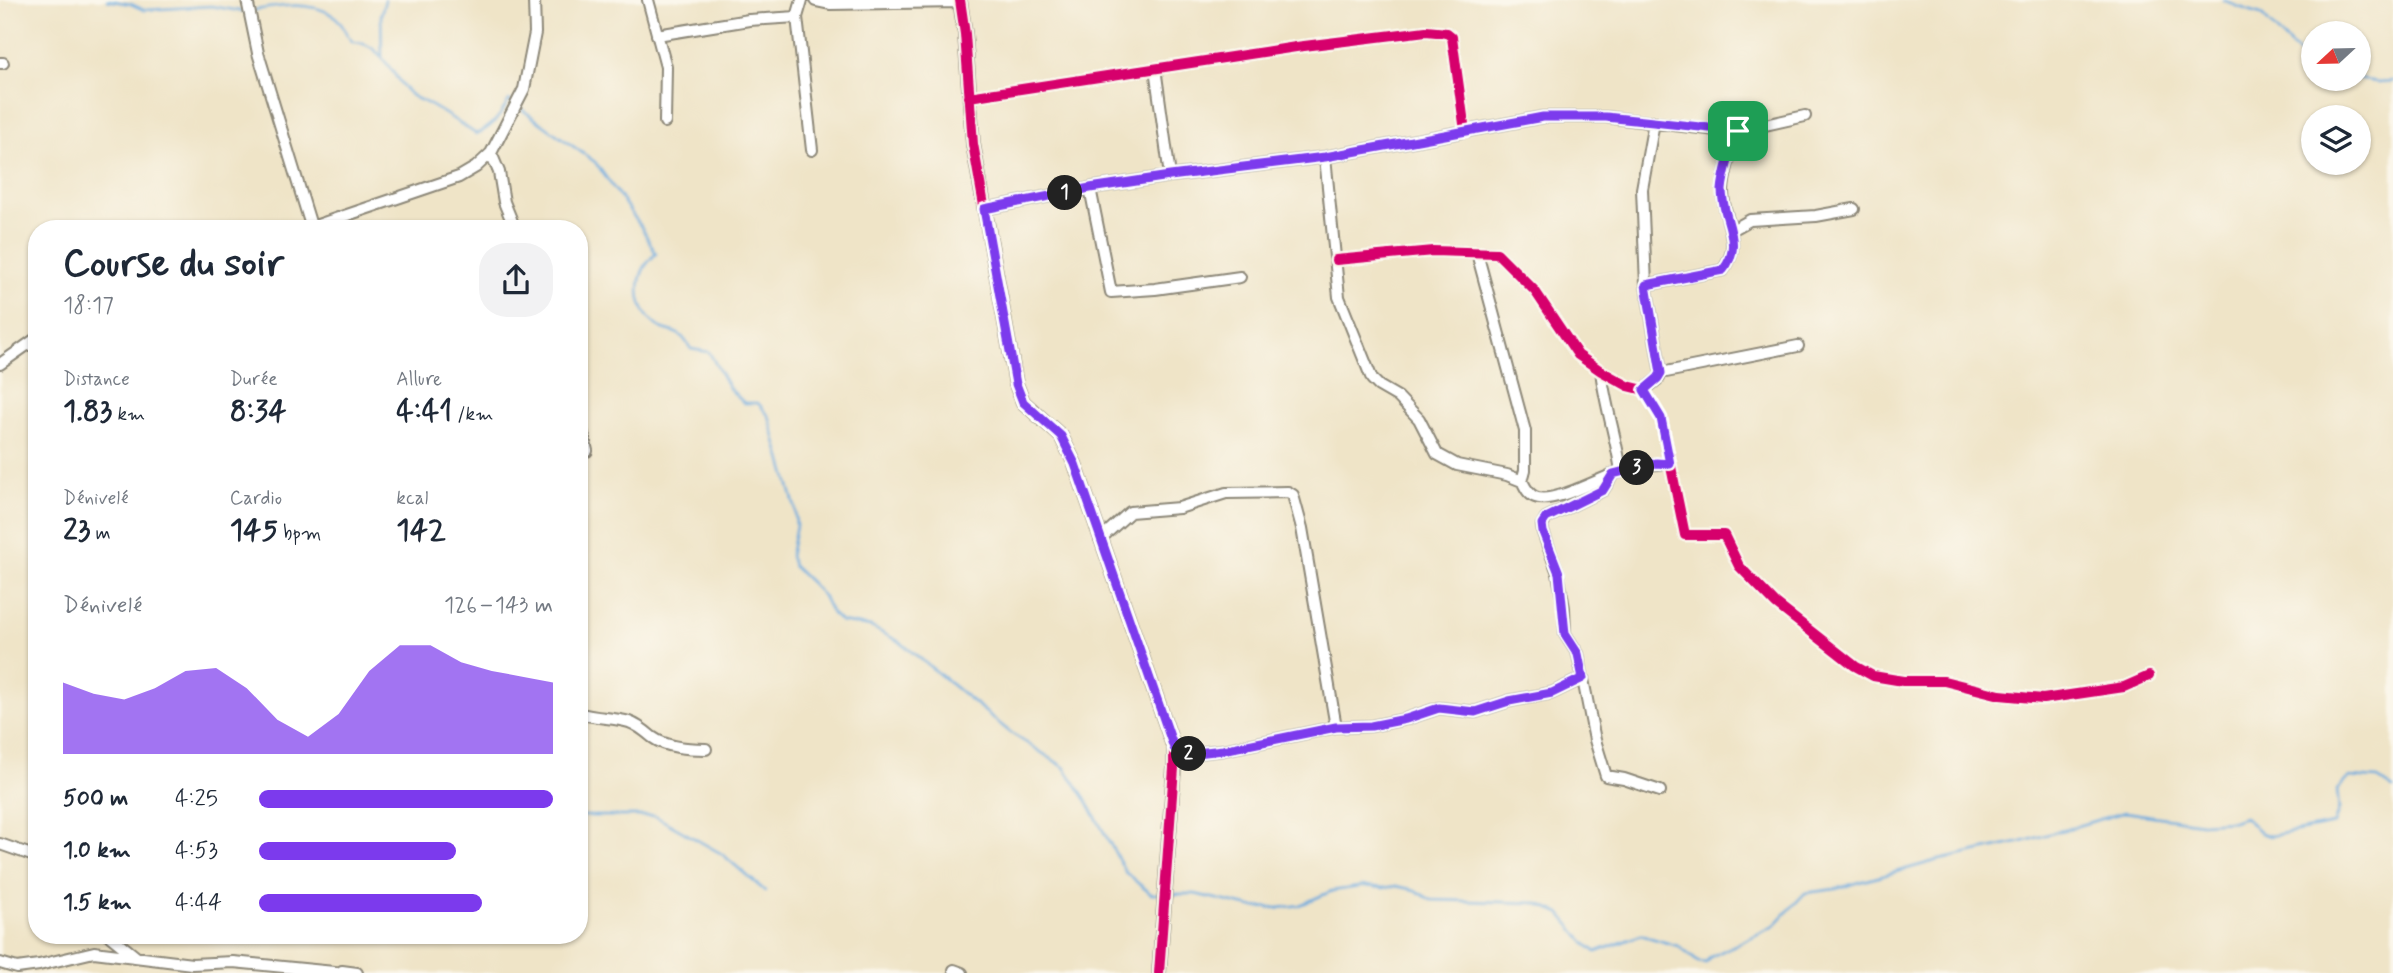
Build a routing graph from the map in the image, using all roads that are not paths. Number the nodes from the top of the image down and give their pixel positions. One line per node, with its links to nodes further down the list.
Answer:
1 (534, 0): 19 (street)
2 (648, 0): 8 (street)
3 (802, 0): 7 (street)
4 (816, 0): 5 (street)
5 (960, 0): 10 (street)
6 (249, 7): 25 (street)
7 (797, 17): 8 (street); 18 (street)
8 (657, 35): 12 (street)
9 (1155, 68): 10 (street); 14 (street); 21 (street)
10 (968, 97): 23 (street)
11 (1805, 116): 16 (street)
12 (665, 122)
13 (1654, 122): 14 (street); 15 (street); 32 (street)
14 (1465, 131): 20 (street)
15 (1725, 131): 16 (street); 17 (street)
16 (1738, 131): 17 (street)
17 (1732, 143): 28 (street)
18 (812, 150)
19 (491, 153): 26 (street); 27 (street)
20 (1325, 157): 21 (street); 30 (street)
21 (1170, 176): 22 (street)
22 (1090, 188): 23 (street); 31 (street)
23 (984, 209): 42 (street)
24 (1854, 209): 28 (street)
25 (307, 220)
26 (336, 220)
27 (511, 220)
28 (1732, 230): 32 (street)
29 (1477, 253): 30 (street); 36 (street); 41 (street)
30 (1336, 260): 41 (street)
31 (1240, 277)
32 (1646, 285): 37 (street)
33 (28, 344): 35 (street)
34 (1798, 346): 37 (street)
35 (0, 364)
36 (1601, 371): 38 (street); 40 (street)
37 (1661, 373): 38 (street)
38 (1644, 390): 39 (street)
39 (1670, 464): 40 (street); 43 (street)
40 (1617, 473): 41 (street); 44 (street)
41 (1522, 481)
42 (1100, 539): 46 (street); 47 (street)
43 (2148, 676)
44 (1583, 678): 46 (street); 49 (street)
45 (588, 716): 48 (street)
46 (1336, 727): 47 (street)
47 (1174, 748): 57 (street)
48 (706, 749)
49 (1660, 791)
50 (0, 844): 51 (street)
51 (28, 854)
52 (120, 944): 53 (street)
53 (136, 957): 54 (street); 55 (street)
54 (0, 963)
55 (343, 972): 56 (street)
56 (357, 973)
57 (1159, 973)

